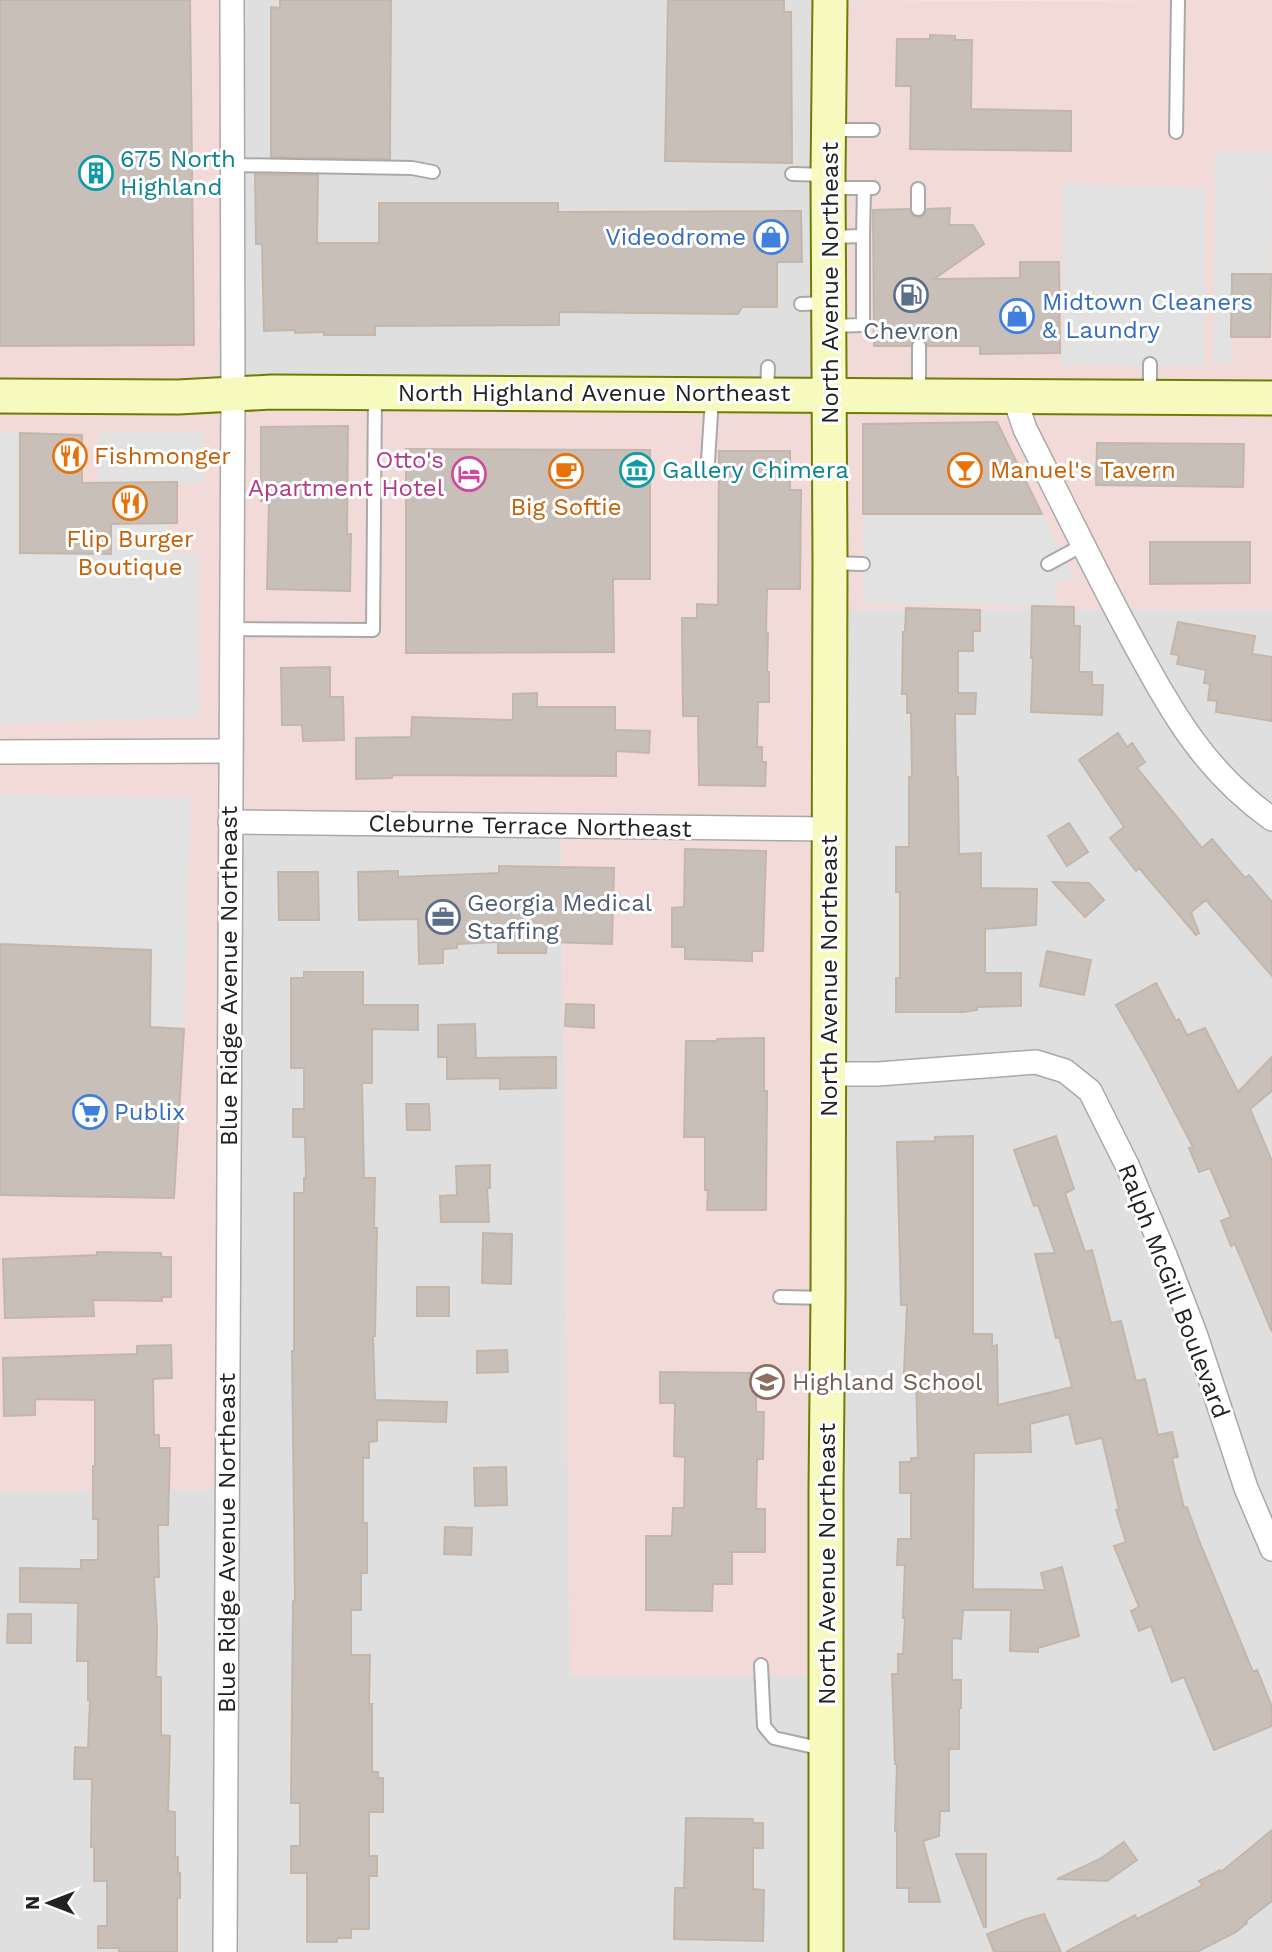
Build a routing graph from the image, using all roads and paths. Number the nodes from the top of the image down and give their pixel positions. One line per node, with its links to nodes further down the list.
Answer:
1 (232, 0): 7 (street, Blue Ridge Avenue Northeast)
2 (830, 0): 4 (main road, North Avenue Northeast)
3 (1178, 0): 6 (lane)
4 (830, 130): 5 (lane); 10 (main road, North Avenue Northeast)
5 (873, 130)
6 (1176, 132)
7 (233, 165): 8 (lane); 19 (street, Blue Ridge Avenue Northeast)
8 (433, 172)
9 (792, 174): 10 (lane)
10 (828, 181): 13 (lane); 14 (main road, North Avenue Northeast)
11 (918, 189): 12 (lane)
12 (918, 209)
13 (863, 236): 14 (lane); 15 (lane)
14 (829, 237): 15 (main road, North Avenue Northeast)
15 (820, 311): 21 (main road, North Avenue Northeast)
16 (919, 346): 22 (lane)
17 (1150, 364): 25 (lane)
18 (375, 392): 19 (main road, North Highland Avenue Northeast); 20 (main road, North Highland Avenue Northeast); 32 (lane)
19 (233, 394): 24 (main road, North Highland Avenue Northeast); 32 (street, Blue Ridge Avenue Northeast)
20 (712, 394): 21 (main road, North Highland Avenue Northeast); 27 (lane)
21 (830, 394): 22 (main road, North Highland Avenue Northeast); 29 (main road, North Avenue Northeast)
22 (919, 394): 23 (main road, North Highland Avenue Northeast)
23 (1018, 395): 25 (main road, North Highland Avenue Northeast); 28 (street)
24 (0, 396)
25 (1150, 396): 26 (main road, North Highland Avenue Northeast)
26 (1272, 398)
27 (709, 461)
28 (1083, 545): 31 (lane); 35 (street)
29 (830, 563): 30 (lane); 37 (main road, North Avenue Northeast)
30 (863, 564)
31 (1048, 564)
32 (231, 629): 33 (street, Blue Ridge Avenue Northeast)
33 (230, 751): 34 (street); 36 (street, Blue Ridge Avenue Northeast)
34 (0, 752)
35 (1272, 819)
36 (230, 822): 37 (street, Cleburne Terrace Northeast); 44 (street, Blue Ridge Avenue Northeast)
37 (829, 829): 38 (main road, North Avenue Northeast)
38 (829, 1074): 40 (main road, North Avenue Northeast); 41 (street, Ralph McGill Boulevard)
39 (780, 1297): 40 (lane)
40 (828, 1298): 43 (main road, North Avenue Northeast)
41 (1272, 1549)
42 (761, 1665): 43 (lane)
43 (827, 1749): 45 (main road, North Avenue Northeast)
44 (225, 1952)
45 (827, 1952)

